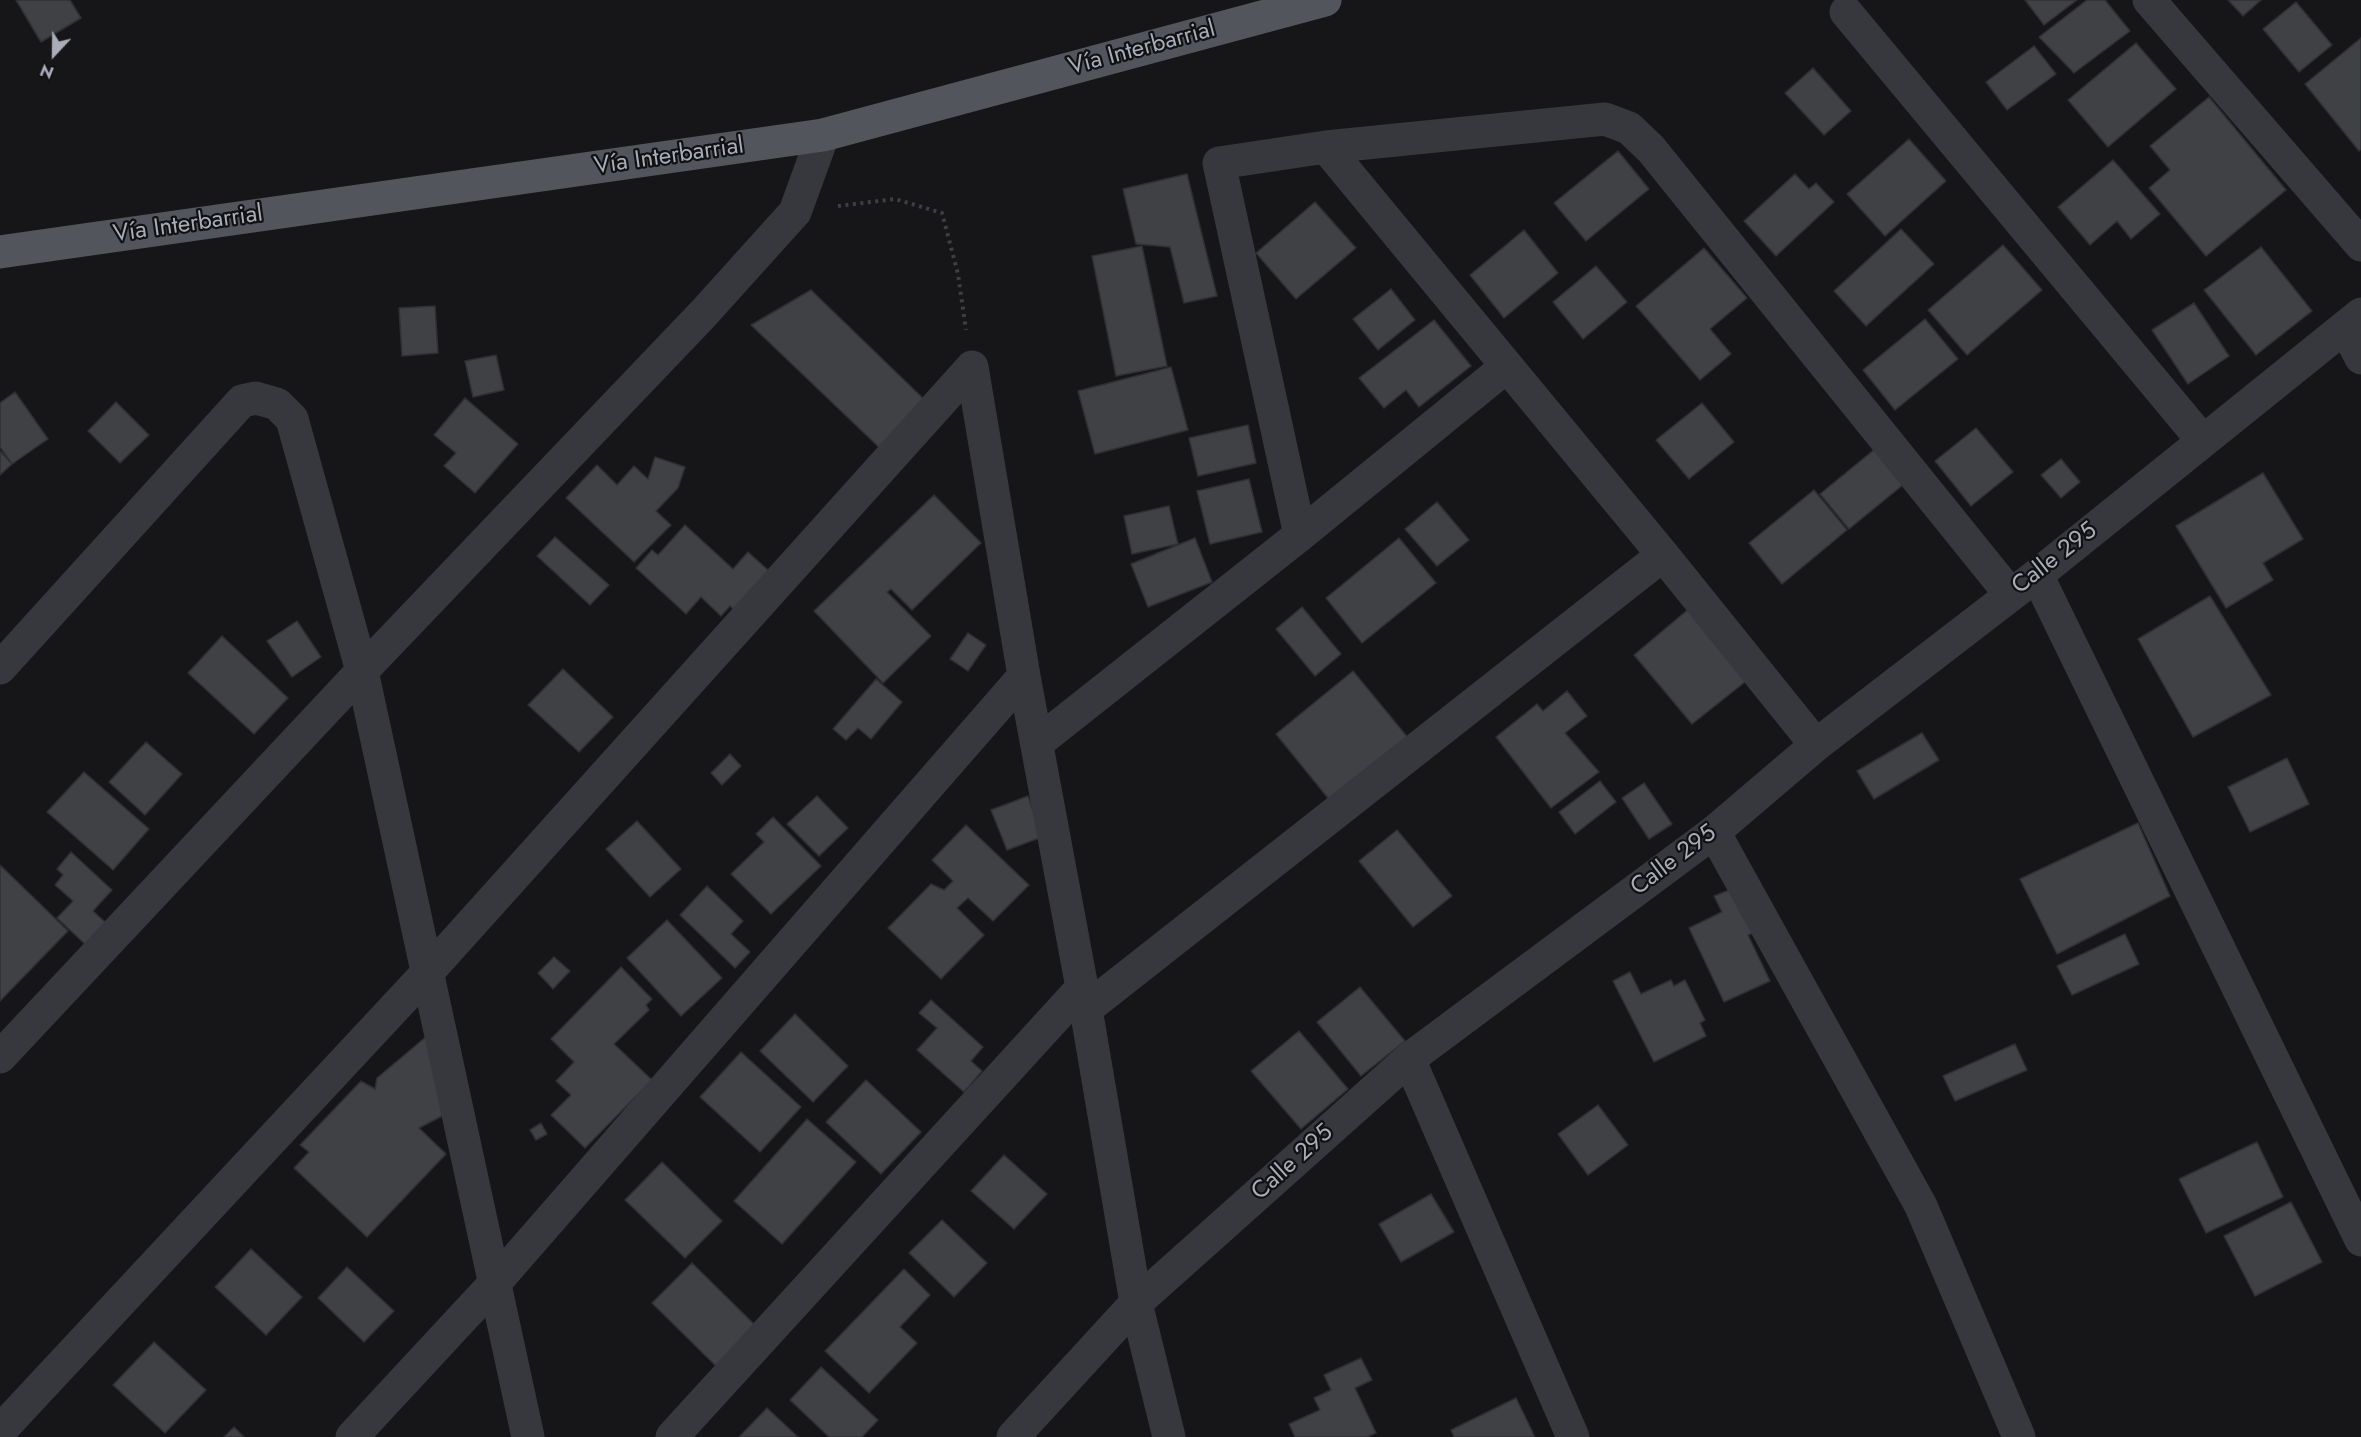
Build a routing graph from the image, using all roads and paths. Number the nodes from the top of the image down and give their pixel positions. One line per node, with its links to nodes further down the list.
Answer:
1 (1325, 0): 4 (main road, Vía Interbarrial)
2 (2149, 0): 7 (street)
3 (1846, 12): 13 (street)
4 (823, 135): 6 (street); 8 (main road, Vía Interbarrial)
5 (1326, 147): 12 (street); 14 (street); 17 (street)
6 (795, 212): 11 (path); 19 (street)
7 (2361, 245)
8 (0, 252)
9 (2353, 320): 10 (street); 13 (street, Calle 295)
10 (2361, 358)
11 (972, 367): 20 (street); 24 (street)
12 (1506, 367): 14 (street); 15 (street)
13 (2203, 441): 16 (street, Calle 295)
14 (1300, 535): 21 (street)
15 (1663, 555): 22 (street); 25 (street)
16 (2037, 575): 17 (street, Calle 295); 28 (street)
17 (2010, 594): 22 (street, Calle 295)
18 (0, 668): 19 (street)
19 (362, 671): 24 (street); 26 (street)
20 (1024, 676): 21 (street); 29 (street)
21 (1037, 743): 25 (street)
22 (1816, 745): 23 (street, Calle 295)
23 (1714, 832): 27 (street, Calle 295); 38 (street)
24 (427, 973): 29 (street); 31 (street)
25 (1084, 998): 30 (street); 34 (street)
26 (0, 1057)
27 (1410, 1059): 30 (street, Calle 295); 37 (street)
28 (2361, 1240)
29 (494, 1284): 32 (street); 33 (street)
30 (1136, 1303): 35 (street, Calle 295); 36 (street)
31 (0, 1431)
32 (352, 1437)
33 (528, 1437)
34 (672, 1437)
35 (1013, 1437)
36 (1169, 1437)
37 (1573, 1437)
38 (2019, 1437)

